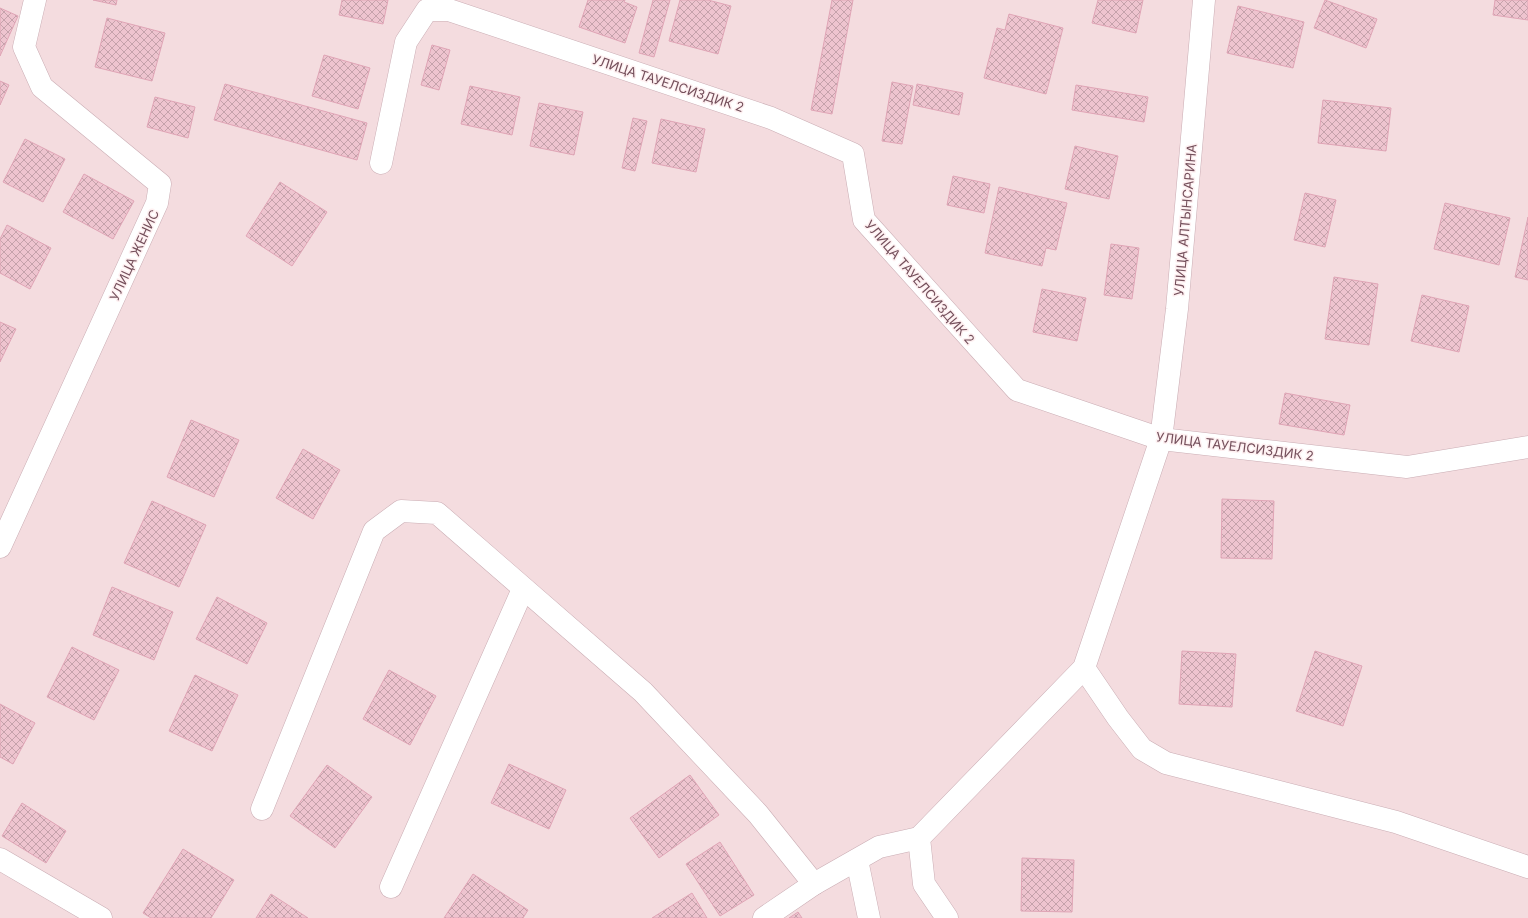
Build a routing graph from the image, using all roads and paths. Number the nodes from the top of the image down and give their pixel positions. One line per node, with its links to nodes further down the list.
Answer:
1 (35, 0): 6 (street, УЛИЦА ЖЕНИС)
2 (1204, 0): 4 (street, УЛИЦА АЛТЫНСАРИНА)
3 (381, 163): 4 (street, УЛИЦА ТАУЕЛСИЗДИК 2)
4 (1161, 439): 5 (street, УЛИЦА ТАУЕЛСИЗДИК 2); 8 (street, УЛИЦА АЛТЫНСАРИНА)
5 (1528, 447)
6 (0, 547)
7 (523, 589): 9 (street); 14 (street); 15 (street)
8 (1084, 668): 10 (street); 13 (street)
9 (262, 809)
10 (919, 838): 12 (street); 19 (street)
11 (0, 859): 16 (street)
12 (857, 860): 14 (street); 18 (street)
13 (1528, 867)
14 (814, 884): 17 (street)
15 (391, 887)
16 (101, 918)
17 (764, 918)
18 (869, 918)
19 (947, 918)

